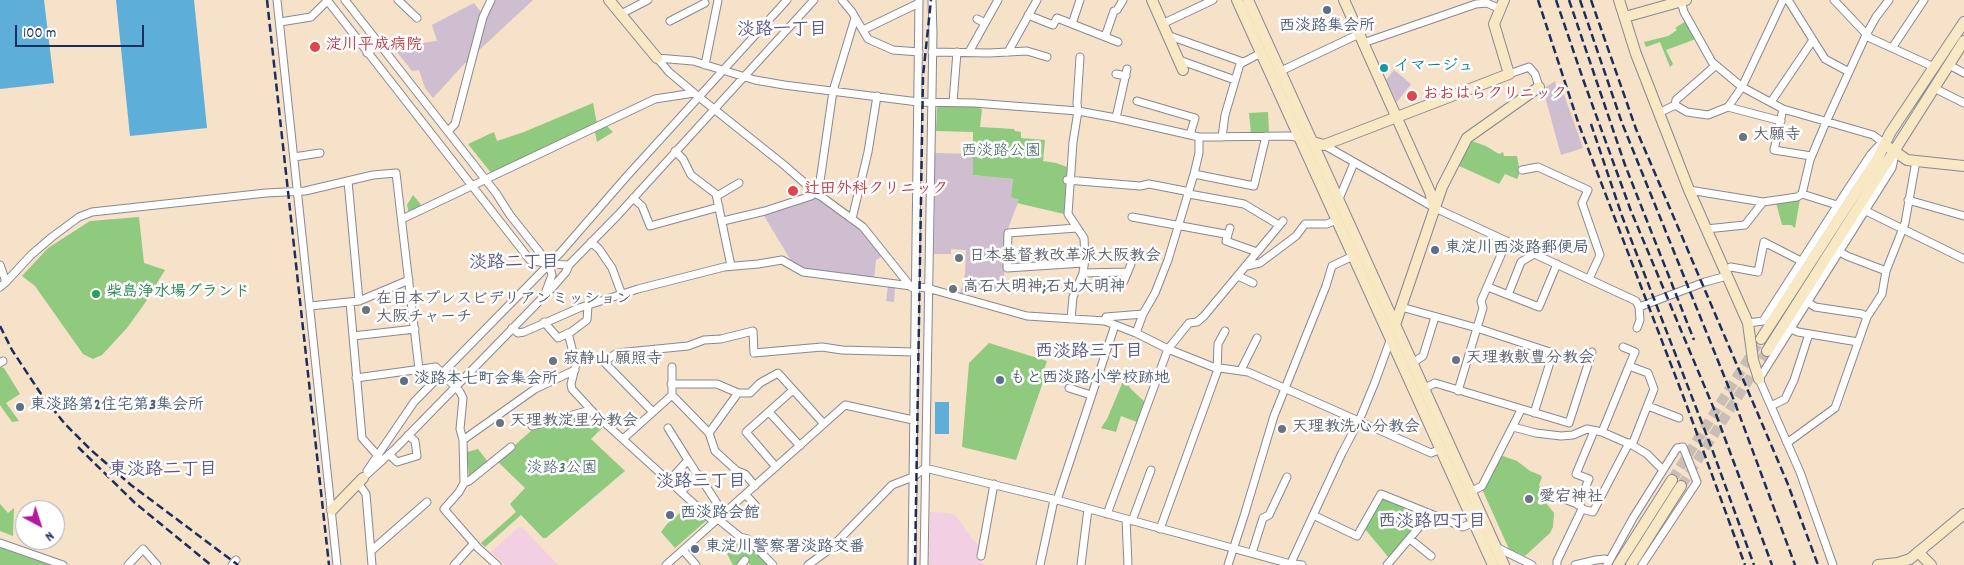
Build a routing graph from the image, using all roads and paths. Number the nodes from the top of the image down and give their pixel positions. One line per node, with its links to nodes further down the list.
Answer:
1 (277, 0): 40 (street)
2 (328, 0): 40 (street); 63 (street)
3 (345, 0): 55 (street)
4 (398, 0): 36 (street)
5 (491, 0): 103 (street)
6 (609, 0): 32 (street)
7 (648, 0): 32 (street)
8 (718, 0): 34 (street)
9 (814, 0): 79 (street)
10 (842, 0): 37 (street)
11 (932, 0): 46 (street)
12 (998, 0): 42 (street)
13 (1037, 0): 33 (street)
14 (1080, 0): 43 (street)
15 (1123, 0): 50 (street)
16 (1152, 0): 44 (street)
17 (1213, 0): 44 (street)
18 (1237, 0): 62 (street)
19 (1248, 0): 74 (street)
20 (1344, 0): 51 (street)
21 (1619, 0): 35 (street)
22 (1783, 0): 82 (street)
23 (1788, 0): 52 (street)
24 (1889, 0): 49 (street)
25 (1924, 0): 56 (street)
26 (784, 1): 73 (street)
27 (1683, 1): 35 (street); 71 (street)
28 (704, 2): 34 (street); 39 (street)
29 (919, 2): 45 (street); 47 (street)
30 (1839, 2): 49 (street)
31 (1502, 4): 51 (street); 78 (street)
32 (621, 14): 66 (street)
33 (1028, 15): 43 (street); 61 (street)
34 (715, 16): 68 (street)
35 (1625, 17): 98 (street)
36 (416, 18)
37 (855, 18): 45 (street); 84 (street)
38 (977, 19): 42 (street)
39 (670, 21)
40 (280, 22): 118 (street)
41 (1964, 22): 72 (street)
42 (985, 23): 60 (street)
43 (1072, 24): 50 (street)
44 (1162, 24): 48 (street)
45 (863, 30): 57 (street)
46 (933, 33): 47 (street); 58 (street)
47 (919, 34): 57 (street)
48 (1167, 35): 67 (street); 69 (street)
49 (1866, 35): 56 (street); 75 (street)
50 (1105, 37): 54 (street)
51 (1361, 39): 74 (street); 99 (street)
52 (1813, 40): 75 (street); 91 (street)
53 (1964, 41): 70 (street)
54 (1118, 42)
55 (379, 44): 63 (street); 103 (street)
56 (1892, 48): 72 (street)
57 (920, 52): 88 (street)
58 (932, 52): 59 (street); 89 (street)
59 (957, 52): 60 (street); 90 (street)
60 (969, 52): 61 (street)
61 (1008, 52): 64 (street)
62 (1261, 52): 67 (street); 108 (street)
63 (367, 53): 113 (street)
64 (1047, 57)
65 (1080, 57): 97 (street)
66 (657, 58): 68 (street); 85 (street)
67 (1242, 62): 80 (street)
68 (705, 65): 73 (street)
69 (1181, 65): 80 (street)
70 (1949, 65): 76 (street); 83 (street)
71 (1715, 66): 82 (street); 93 (street)
72 (1934, 67): 111 (street)
73 (724, 69): 79 (street); 85 (street)
74 (1281, 71): 110 (street)
75 (1849, 72): 102 (street)
76 (1964, 73)
77 (1116, 74): 100 (street)
78 (1509, 74): 81 (street); 99 (street)
79 (743, 77): 84 (street); 95 (street)
80 (1235, 80): 107 (street)
81 (1539, 86): 140 (street)
82 (1742, 87): 91 (street); 94 (street)
83 (1934, 88): 92 (street); 116 (street)
84 (833, 91): 86 (street); 132 (street)
85 (697, 95): 95 (street); 124 (street); 164 (street)
86 (876, 96): 88 (street); 145 (street)
87 (1137, 101): 104 (street)
88 (918, 102): 89 (street); 182 (street)
89 (931, 102): 90 (street); 184 (street)
90 (953, 102): 97 (street)
91 (1771, 102): 96 (street)
92 (1964, 103)
93 (1674, 105): 94 (street); 98 (street)
94 (1728, 107): 101 (street)
95 (715, 108): 114 (street); 132 (street)
96 (1783, 109): 101 (street); 102 (street)
97 (1078, 111): 100 (street); 125 (street)
98 (1659, 113): 129 (street)
99 (1396, 116): 112 (street); 140 (street)
100 (1116, 118): 104 (street)
101 (1781, 121): 117 (street)
102 (1826, 122): 111 (street); 117 (street)
103 (448, 131): 109 (street)
104 (1190, 135): 106 (street)
105 (1266, 136): 107 (street); 108 (street); 123 (street)
106 (1199, 137): 107 (street); 123 (street)
107 (1222, 137)
108 (1300, 138): 110 (street); 146 (street)
109 (454, 140): 113 (street); 124 (street)
110 (1313, 142): 112 (street); 135 (street)
111 (1883, 143): 116 (street); 139 (street); 218 (street)
112 (1324, 145): 120 (street)
113 (442, 149): 128 (street)
114 (675, 151): 134 (street); 137 (street)
115 (320, 152): 118 (street)
116 (1895, 152): 119 (street); 141 (street); 222 (street)
117 (1811, 156): 133 (street)
118 (294, 157): 130 (street)
119 (1916, 161): 121 (street); 136 (street)
120 (1354, 163): 135 (street); 140 (street)
121 (1964, 166)
122 (1522, 170): 176 (street)
123 (1194, 174): 131 (street)
124 (486, 180): 128 (street); 164 (street)
125 (1068, 180): 131 (street); 149 (street)
126 (348, 181): 130 (street); 144 (street); 188 (street)
127 (739, 183): 137 (street)
128 (472, 187): 144 (street); 161 (street)
129 (1689, 190): 138 (street); 151 (street)
130 (298, 191): 181 (street); 191 (street)
131 (1188, 192): 148 (street); 156 (street)
132 (816, 194): 145 (street); 147 (street)
133 (1802, 194): 138 (street); 139 (street)
134 (633, 198): 137 (street); 155 (street)
135 (1339, 199): 203 (street)
136 (1908, 200): 142 (street); 152 (street)
137 (718, 202): 147 (street)
138 (1763, 202): 151 (street)
139 (1837, 205): 162 (street)
140 (1434, 208): 154 (street); 193 (street)
141 (1866, 211): 152 (street); 157 (street)
142 (1964, 216)
143 (1132, 217): 148 (street)
144 (402, 219): 177 (street)
145 (852, 219): 182 (street)
146 (1336, 220): 159 (street); 170 (street)
147 (723, 221): 169 (street)
148 (1179, 225): 153 (street); 195 (street)
149 (1077, 228): 163 (street); 163 (street)
150 (1230, 228): 153 (street)
151 (1706, 229): 174 (street)
152 (1902, 230): 160 (street); 171 (street)
153 (1227, 237): 156 (street)
154 (1507, 241): 158 (street); 183 (street)
155 (591, 242): 168 (street); 185 (street)
156 (1257, 252): 170 (street)
157 (1840, 252): 171 (street); 190 (street)
158 (1534, 254): 166 (street); 186 (street)
159 (1353, 256): 217 (street); 237 (street)
160 (1964, 259)
161 (533, 261): 164 (street); 178 (street)
162 (1801, 261): 174 (street); 204 (street)
163 (1083, 263): 173 (street)
164 (549, 264): 168 (street); 178 (street); 187 (street)
165 (1131, 264): 172 (street)
166 (1558, 264): 176 (street); 186 (street)
167 (0, 265): 181 (street)
168 (569, 265): 187 (street)
169 (731, 266): 182 (street); 185 (street)
170 (1247, 266): 175 (street)
171 (1886, 271): 197 (street)
172 (1128, 272): 173 (street); 179 (street)
173 (1083, 273): 198 (street)
174 (1725, 273): 194 (street); 204 (street)
175 (1238, 276): 180 (street); 221 (street)
176 (1589, 279): 194 (street)
177 (409, 280): 188 (street); 209 (street)
178 (532, 280): 232 (street)
179 (1124, 281)
180 (1253, 283)
181 (3, 284)
182 (913, 287): 184 (street); 200 (street)
183 (1488, 287): 186 (street); 207 (street)
184 (927, 288): 198 (street); 201 (street)
185 (622, 295): 192 (street)
186 (1508, 295)
187 (543, 297): 206 (street)
188 (359, 300): 189 (street)
189 (350, 302): 191 (street); 215 (street)
190 (1808, 302): 197 (street); 210 (street)
191 (310, 306): 298 (street)
192 (588, 306): 199 (street); 212 (street)
193 (1401, 307): 196 (street); 203 (street)
194 (1639, 307): 208 (street)
195 (1143, 314): 202 (street); 213 (street)
196 (1435, 317): 207 (street); 225 (street)
197 (1867, 317): 219 (street)
198 (1071, 319): 202 (street)
199 (544, 322): 206 (street); 212 (street)
200 (915, 322): 201 (street); 223 (street)
201 (927, 322): 252 (street)
202 (1104, 322): 205 (street)
203 (1396, 323): 217 (street); 225 (street)
204 (1748, 323): 234 (street)
205 (1115, 325): 213 (street); 244 (street)
206 (512, 328): 236 (street)
207 (1477, 328): 241 (street); 251 (street)
208 (1637, 328)
209 (415, 329): 215 (street); 229 (street)
210 (1792, 329): 214 (street); 234 (street)
211 (1225, 331): 228 (street)
212 (568, 333): 230 (street)
213 (1136, 333): 221 (street)
214 (1809, 334): 219 (street); 246 (street)
215 (353, 336): 233 (street)
216 (1257, 338): 231 (street)
217 (1391, 338): 255 (street); 270 (street)
218 (1761, 339)
219 (1858, 342): 266 (street)
220 (1623, 347): 226 (street)
221 (1168, 349): 228 (street); 301 (street)
222 (1767, 350)
223 (914, 352): 248 (street); 253 (street)
224 (1592, 352): 251 (street)
225 (1414, 362): 239 (street)
226 (1629, 366): 245 (street); 261 (street)
227 (672, 367): 235 (street)
228 (1218, 367): 231 (street); 307 (street)
229 (420, 369): 232 (street); 233 (street)
230 (575, 370): 250 (street); 265 (street)
231 (1241, 370): 237 (street)
232 (443, 373): 236 (street); 272 (street)
233 (356, 378): 272 (street)
234 (1759, 379): 246 (street)
235 (671, 384): 242 (street); 243 (street)
236 (456, 386): 263 (street); 265 (street)
237 (1284, 387): 255 (street); 312 (street)
238 (1069, 388): 244 (street)
239 (1425, 388): 241 (street); 289 (street)
240 (793, 390): 242 (street); 249 (street); 256 (street)
241 (1458, 391): 247 (street)
242 (738, 393): 262 (street)
243 (672, 395): 248 (street); 262 (street)
244 (1091, 396): 293 (street)
245 (1648, 406): 254 (street); 267 (street)
246 (1771, 406): 266 (street)
247 (1521, 410): 251 (street); 258 (street)
248 (653, 412): 264 (street)
249 (769, 412): 268 (street); 275 (street)
250 (594, 413): 257 (street); 264 (street)
251 (1534, 413)
252 (926, 415): 253 (street); 276 (street)
253 (914, 418): 256 (street); 280 (street)
254 (1679, 418)
255 (1359, 421): 270 (street); 303 (street)
256 (824, 424): 268 (street)
257 (532, 426)
258 (1513, 427): 260 (street); 289 (street)
259 (668, 428): 273 (street)
260 (1594, 431): 261 (street); 296 (street)
261 (1602, 432): 267 (street)
262 (709, 433): 287 (street)
263 (408, 435): 271 (street); 271 (street)
264 (623, 439): 284 (street)
265 (463, 440): 285 (street)
266 (1787, 443): 348 (street)
267 (1630, 444): 278 (street); 296 (street)
268 (800, 446): 275 (street)
269 (511, 447): 285 (street)
270 (1441, 449): 306 (street)
271 (389, 454): 274 (street)
272 (377, 455): 274 (street); 283 (street)
273 (688, 460): 279 (street); 284 (street)
274 (382, 461): 283 (street)
275 (776, 468): 287 (street)
276 (925, 468): 280 (street); 286 (street); 334 (street)
277 (1151, 470): 304 (street)
278 (1663, 470): 320 (street); 347 (street)
279 (695, 471)
280 (913, 477): 332 (street); 333 (street)
281 (1287, 477): 316 (street)
282 (1672, 480): 320 (street)
283 (360, 481): 298 (street); 314 (street)
284 (669, 481): 290 (street)
285 (464, 482): 310 (street)
286 (994, 484): 293 (street); 317 (street)
287 (755, 486): 292 (street)
288 (1681, 486): 346 (street)
289 (1472, 491): 311 (street)
290 (682, 492): 300 (street); 305 (street)
291 (1549, 492): 296 (street)
292 (746, 495): 295 (street); 300 (street)
293 (1056, 500): 297 (street); 335 (street)
294 (427, 502): 314 (street)
295 (756, 506)
296 (1580, 507): 344 (street)
297 (1088, 509): 301 (street); 336 (street)
298 (332, 510): 325 (street)
299 (1429, 513): 303 (street); 306 (street); 308 (street)
300 (724, 514): 305 (street)
301 (1106, 514): 304 (street)
302 (1964, 514): 315 (street)
303 (1313, 515): 319 (street)
304 (1129, 520): 307 (street); 337 (street)
305 (716, 521): 313 (street); 331 (street)
306 (1474, 522): 341 (street)
307 (1160, 529): 312 (street)
308 (1410, 540): 318 (street); 340 (street)
309 (0, 543): 322 (street)
310 (474, 543): 327 (street); 328 (street)
311 (1496, 547): 342 (street); 343 (street)
312 (1234, 548): 316 (street); 338 (street)
313 (683, 550): 329 (street); 330 (street)
314 (371, 551): 326 (street)
315 (1918, 552): 321 (street); 350 (street)
316 (1252, 553): 319 (street)
317 (981, 556)
318 (1431, 556)
319 (1290, 564): 339 (street)
320 (1611, 564): 345 (street)
321 (1898, 564): 349 (street)
322 (63, 565)
323 (128, 565): 324 (street)
324 (158, 565)
325 (338, 565)
326 (372, 565)
327 (454, 565)
328 (497, 565)
329 (666, 565)
330 (696, 565)
331 (773, 565)
332 (808, 565)
333 (911, 565)
334 (924, 565)
335 (1040, 565)
336 (1081, 565)
337 (1128, 565)
338 (1228, 565)
339 (1302, 565)
340 (1387, 565)
341 (1493, 565)
342 (1504, 565)
343 (1532, 565)
344 (1557, 565)
345 (1575, 565)
346 (1631, 565)
347 (1642, 565)
348 (1833, 565)
349 (1878, 565)
350 (1931, 565)

